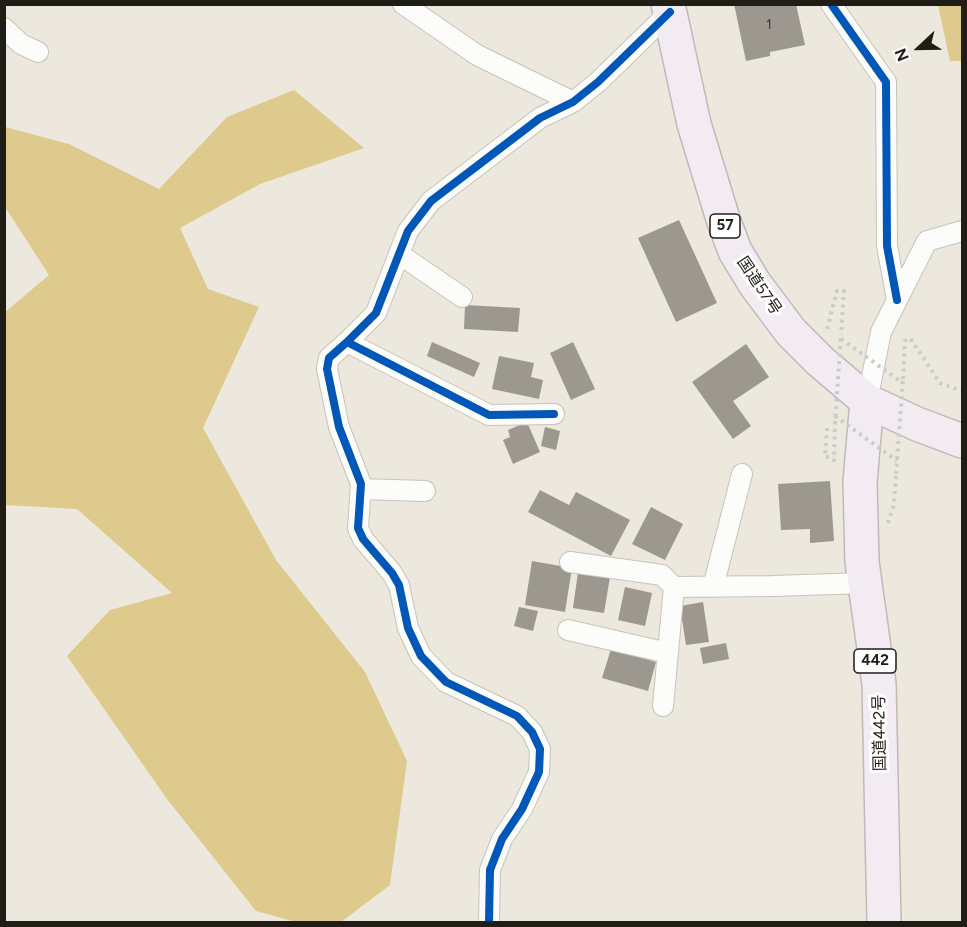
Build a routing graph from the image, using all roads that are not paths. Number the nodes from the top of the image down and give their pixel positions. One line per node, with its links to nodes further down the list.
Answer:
1 (403, 4): 6 (street)
2 (831, 4): 10 (street)
3 (669, 8): 6 (street); 12 (highway, 国道57号 / 57)
4 (4, 28): 5 (street)
5 (38, 52)
6 (573, 102): 8 (street)
7 (963, 231): 10 (street)
8 (399, 254): 9 (street); 11 (street)
9 (462, 297)
10 (897, 300): 12 (street)
11 (347, 342): 13 (street); 16 (street)
12 (867, 401): 14 (highway, 国道57号 / 57); 19 (highway, 国道442号 / 442)
13 (554, 414)
14 (963, 441)
15 (742, 474): 21 (street)
16 (361, 489): 17 (street); 25 (street)
17 (425, 491)
18 (570, 562): 20 (street)
19 (865, 583): 21 (street); 26 (highway, 国道442号 / 442)
20 (674, 587): 21 (street); 23 (street)
21 (713, 587)
22 (567, 630): 23 (street)
23 (668, 653): 24 (street)
24 (663, 706)
25 (489, 922)
26 (884, 922)

